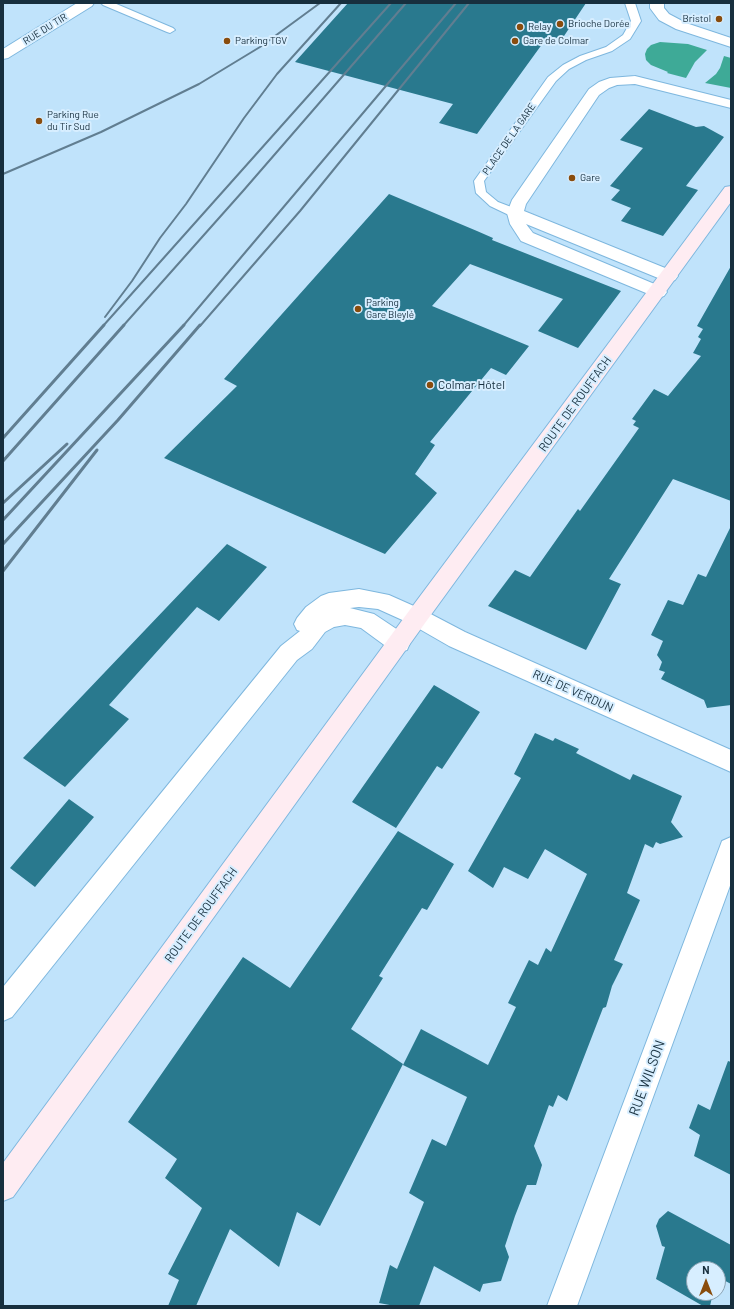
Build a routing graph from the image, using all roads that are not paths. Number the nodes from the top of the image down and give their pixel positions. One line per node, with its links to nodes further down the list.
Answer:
1 (87, 3): 9 (street, RUE DU TIR)
2 (106, 3): 7 (lane)
3 (630, 3): 12 (lane, PLACE DE LA GARE)
4 (657, 3): 8 (street)
5 (37, 19): 6 (street, RUE DU TIR)
6 (23, 27)
7 (170, 30)
8 (731, 43)
9 (3, 55)
10 (731, 104): 12 (street)
11 (731, 191): 13 (main road, ROUTE DE ROUFFACH)
12 (515, 213): 13 (street, PLACE DE LA GARE); 14 (street)
13 (670, 276): 14 (main road, ROUTE DE ROUFFACH)
14 (658, 292): 16 (main road, ROUTE DE ROUFFACH)
15 (344, 608): 16 (street); 17 (street); 20 (street)
16 (417, 617): 17 (main road, ROUTE DE ROUFFACH); 18 (street, RUE DE VERDUN)
17 (399, 643): 21 (main road, ROUTE DE ROUFFACH)
18 (731, 761)
19 (731, 849): 22 (street, RUE WILSON)
20 (3, 1008)
21 (3, 1187)
22 (562, 1306)

